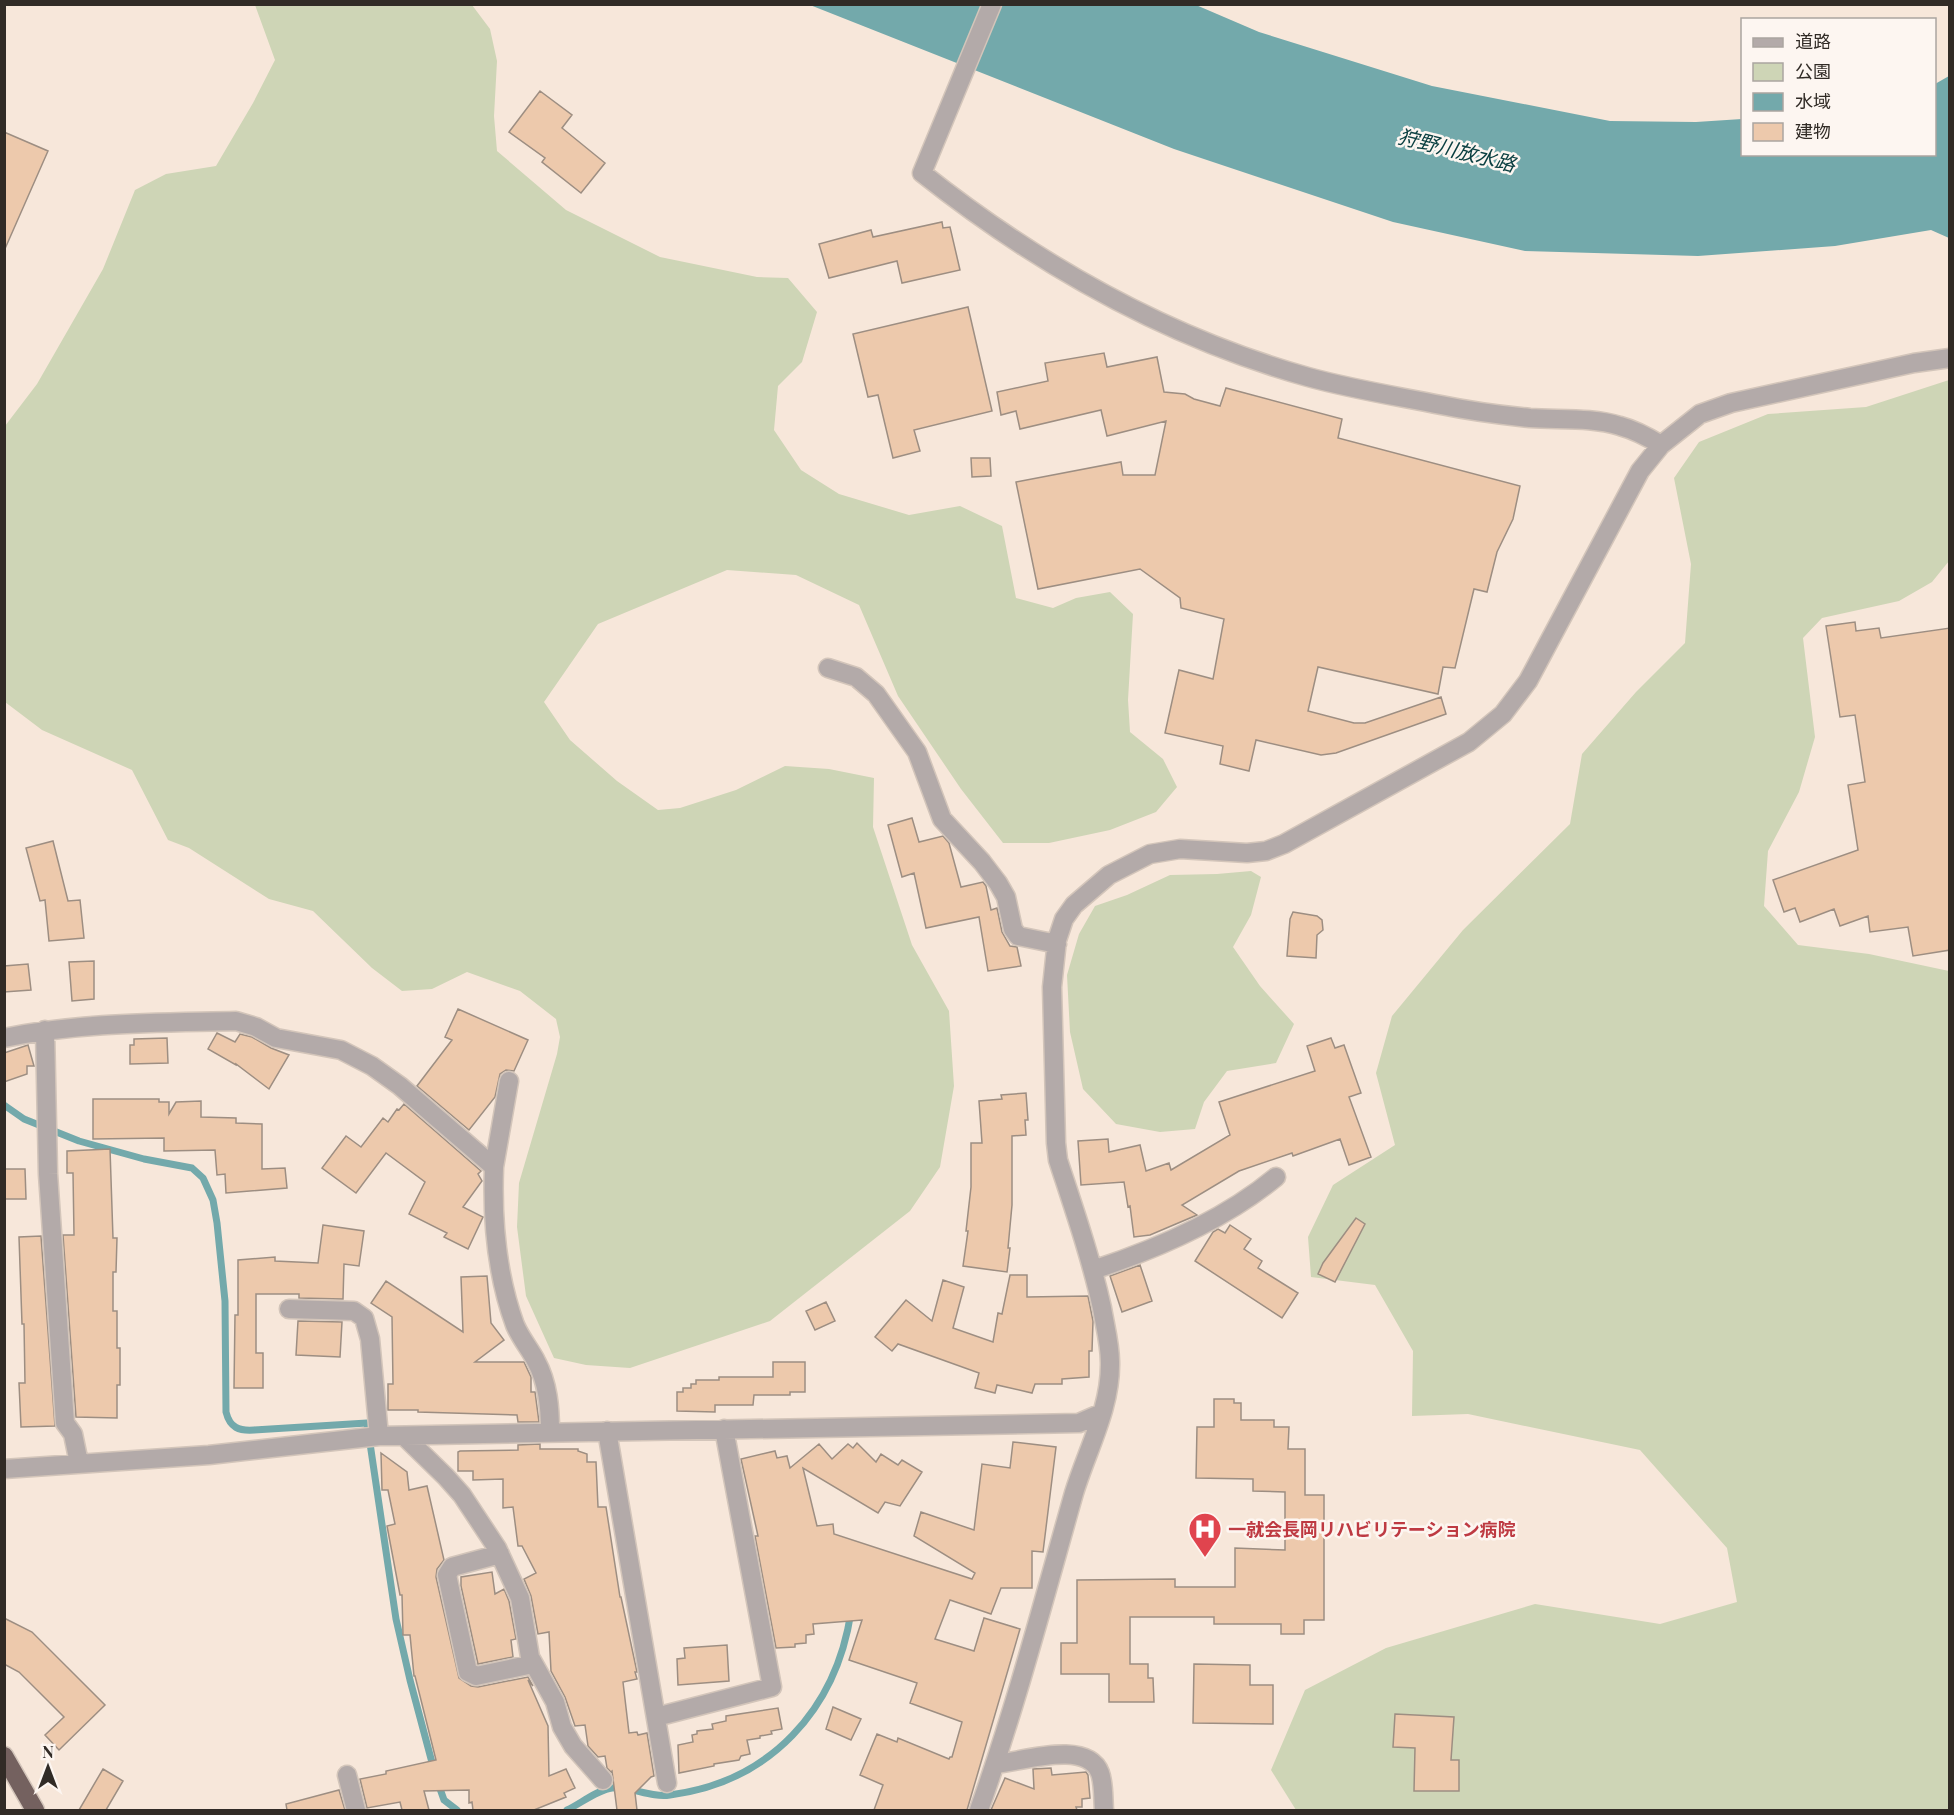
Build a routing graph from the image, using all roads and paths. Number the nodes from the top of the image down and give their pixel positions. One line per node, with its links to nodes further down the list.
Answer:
1 (992, 4): 3 (street)
2 (1950, 358): 3 (street)
3 (1661, 445): 5 (street)
4 (828, 668): 5 (street)
5 (1057, 944): 11 (street)
6 (45, 1030): 7 (street); 9 (street); 19 (street)
7 (4, 1038)
8 (508, 1081): 9 (street)
9 (494, 1167): 16 (street)
10 (1276, 1177): 11 (street)
11 (1093, 1270): 13 (street)
12 (288, 1309): 17 (street)
13 (1102, 1413): 14 (street); 25 (street)
14 (724, 1429): 15 (street); 23 (street)
15 (607, 1431): 16 (street); 23 (street)
16 (550, 1432): 18 (street)
17 (379, 1436): 18 (street); 19 (street)
18 (405, 1437): 21 (street)
19 (79, 1463): 20 (street)
20 (4, 1470)
21 (500, 1554): 22 (street); 22 (street)
22 (533, 1664): 27 (street)
23 (656, 1717): 28 (street)
24 (4, 1756): 29 (highway)
25 (996, 1764): 31 (street); 32 (street)
26 (347, 1775): 30 (street)
27 (603, 1780)
28 (667, 1783)
29 (35, 1810)
30 (356, 1810)
31 (979, 1810)
32 (1104, 1810)

